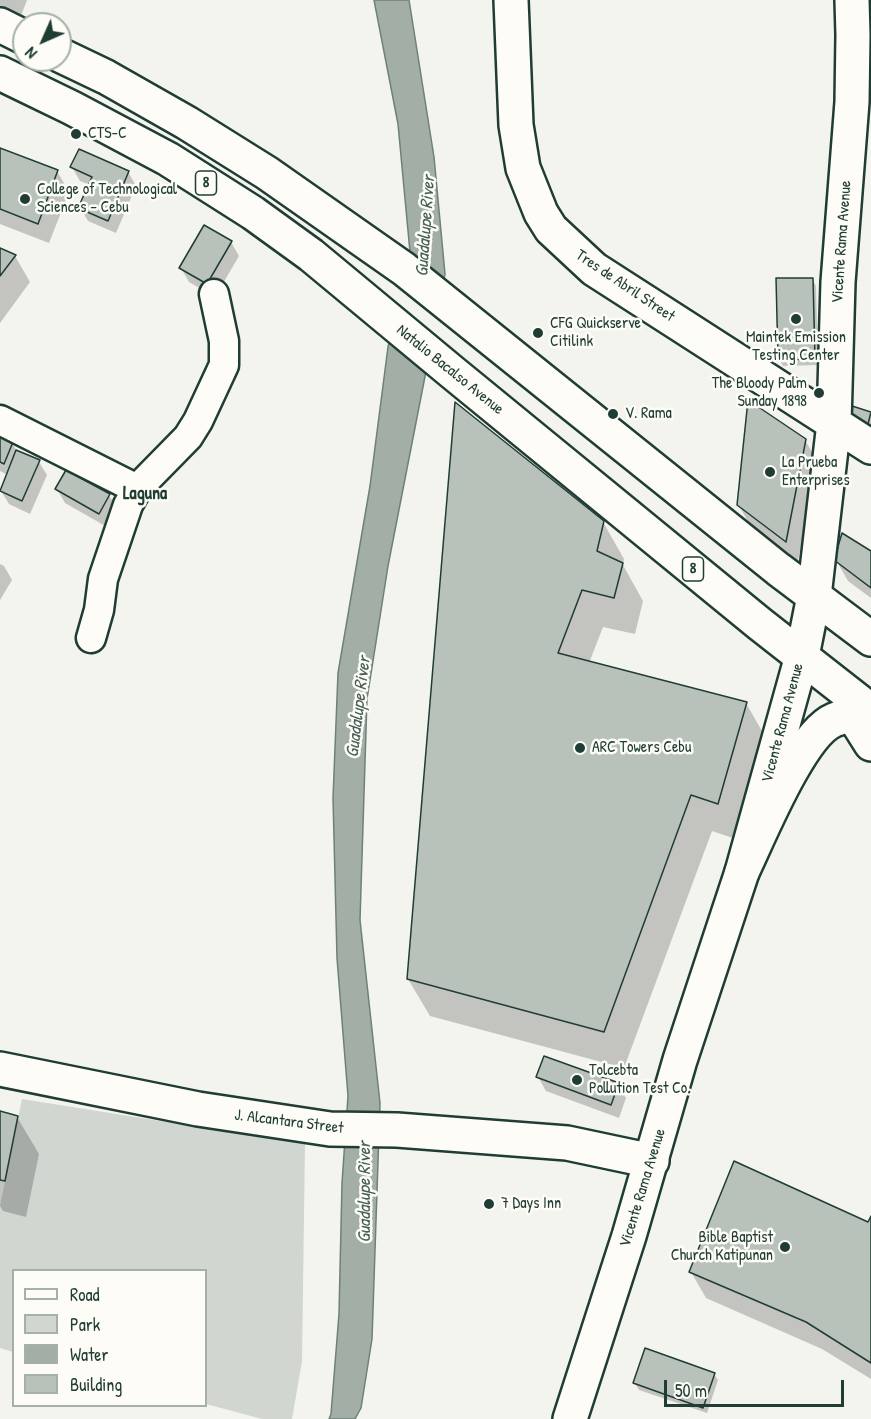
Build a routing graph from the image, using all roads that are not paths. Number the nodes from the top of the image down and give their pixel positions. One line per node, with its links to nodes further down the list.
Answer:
1 (511, 0): 10 (main road, Tres de Abril Street)
2 (852, 0): 5 (main road, Vicente Rama Avenue)
3 (72, 60): 7 (main road)
4 (0, 74): 8 (main road, Natalio Bacalso Avenue / 8)
5 (862, 98): 10 (main road, Vicente Rama Avenue)
6 (214, 294): 14 (street)
7 (480, 331): 8 (main road); 11 (main road)
8 (442, 364): 13 (main road, Natalio Bacalso Avenue / 8)
9 (0, 420): 14 (street)
10 (834, 423): 12 (main road, Tres de Abril Street); 15 (main road, Vicente Rama Avenue)
11 (614, 438): 13 (main road); 15 (main road)
12 (871, 447)
13 (585, 480): 18 (main road, Natalio Bacalso Avenue / 8)
14 (137, 489): 16 (street)
15 (814, 596): 17 (main road); 18 (main road, Vicente Rama Avenue)
16 (91, 638)
17 (871, 639)
18 (802, 656): 19 (main road, Natalio Bacalso Avenue / 8); 20 (main road, Vicente Rama Avenue)
19 (867, 722): 20 (main road)
20 (742, 872): 22 (main road, Vicente Rama Avenue)
21 (0, 1069): 22 (main road, J. Alcantara Street)
22 (652, 1161): 23 (main road, Vicente Rama Avenue)
23 (570, 1419)

